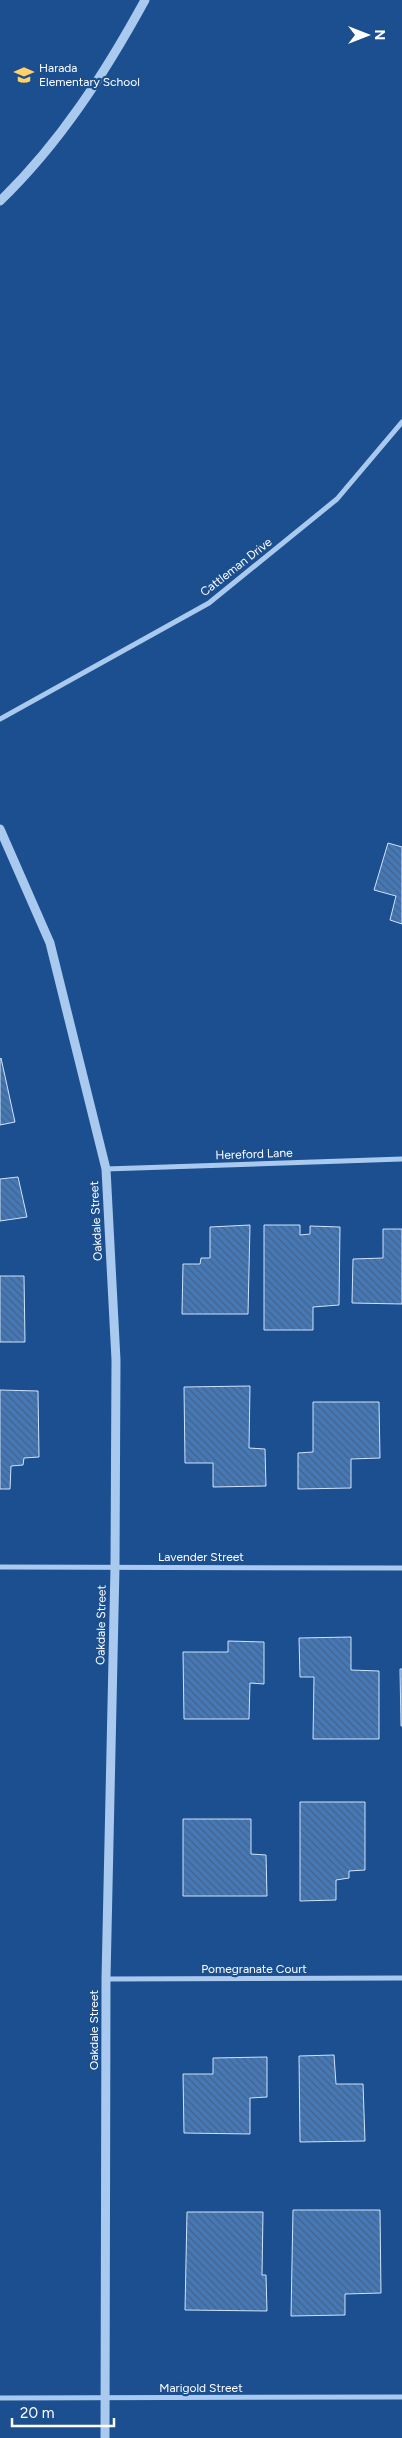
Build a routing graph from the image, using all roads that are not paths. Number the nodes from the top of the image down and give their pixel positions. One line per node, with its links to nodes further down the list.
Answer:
1 (145, 0): 2 (street)
2 (0, 201)
3 (402, 422): 4 (street, Cattleman Drive)
4 (0, 719)
5 (0, 829): 7 (street, Oakdale Street)
6 (402, 1160): 7 (street, Hereford Lane)
7 (106, 1169): 9 (street, Oakdale Street)
8 (0, 1567): 9 (street, Lavender Street)
9 (115, 1567): 10 (street, Lavender Street); 12 (street, Oakdale Street)
10 (402, 1568)
11 (402, 1978): 12 (street, Pomegranate Court)
12 (106, 1979): 15 (street, Oakdale Street)
13 (402, 2397): 15 (street, Marigold Street)
14 (0, 2398): 15 (street, Marigold Street)
15 (105, 2398): 16 (street, Oakdale Street)
16 (105, 2438)

